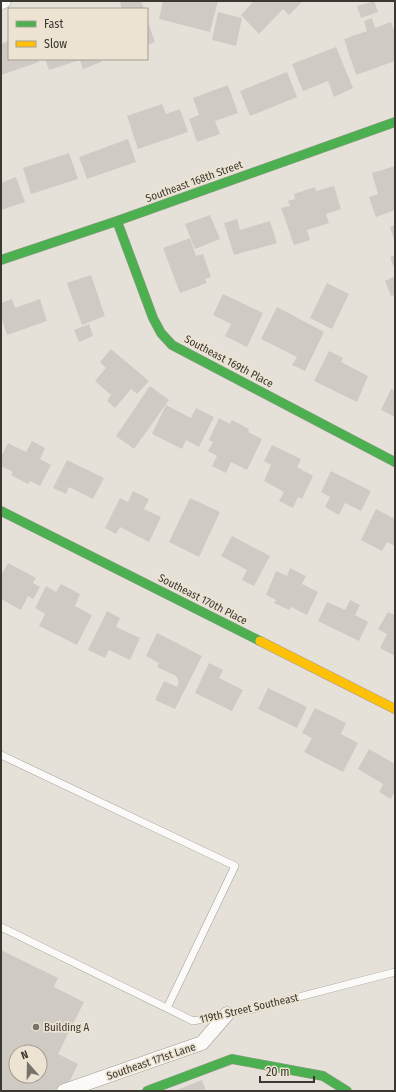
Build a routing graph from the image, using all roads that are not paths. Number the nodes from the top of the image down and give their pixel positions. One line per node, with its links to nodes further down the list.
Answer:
1 (4, 1): 2 (street)
2 (1, 2)
3 (395, 122): 4 (street, Southeast 168th Street)
4 (116, 221): 5 (street, Southeast 168th Street); 6 (street, Southeast 169th Place)
5 (1, 260)
6 (395, 462)
7 (1, 511): 8 (street, Southeast 170th Place)
8 (395, 709)
9 (1, 755): 12 (lane)
10 (1, 927): 12 (lane, 119th Street Southeast)
11 (395, 972): 13 (lane, 119th Street Southeast)
12 (167, 1008): 13 (lane, 119th Street Southeast)
13 (227, 1014): 14 (street, Southeast 171st Lane)
14 (64, 1091)
15 (146, 1091): 16 (street)
16 (348, 1091)

